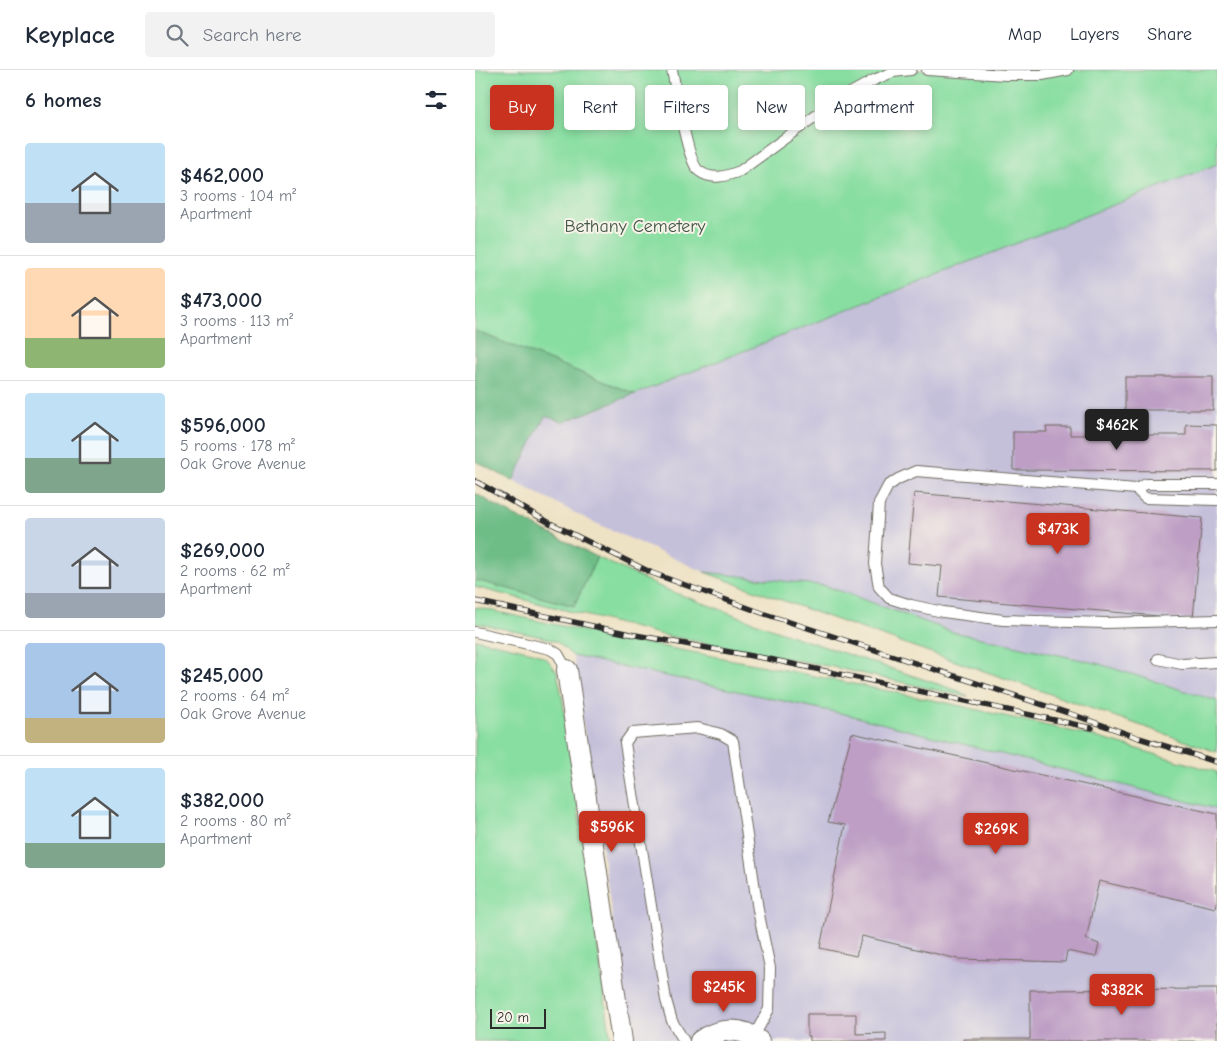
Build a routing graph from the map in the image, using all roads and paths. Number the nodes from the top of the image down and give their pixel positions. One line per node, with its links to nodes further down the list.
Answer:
1 (672, 70): 2 (lane)
2 (911, 70)
3 (927, 70): 4 (lane)
4 (1068, 70)
5 (1217, 484): 6 (lane)
6 (1136, 489): 7 (lane); 8 (lane)
7 (1217, 500)
8 (1217, 620)
9 (475, 632): 12 (lane)
10 (1158, 659): 11 (lane)
11 (1217, 662)
12 (567, 670): 14 (street)
13 (757, 1039): 15 (lane); 16 (street)
14 (622, 1041)
15 (685, 1041)
16 (701, 1041)

